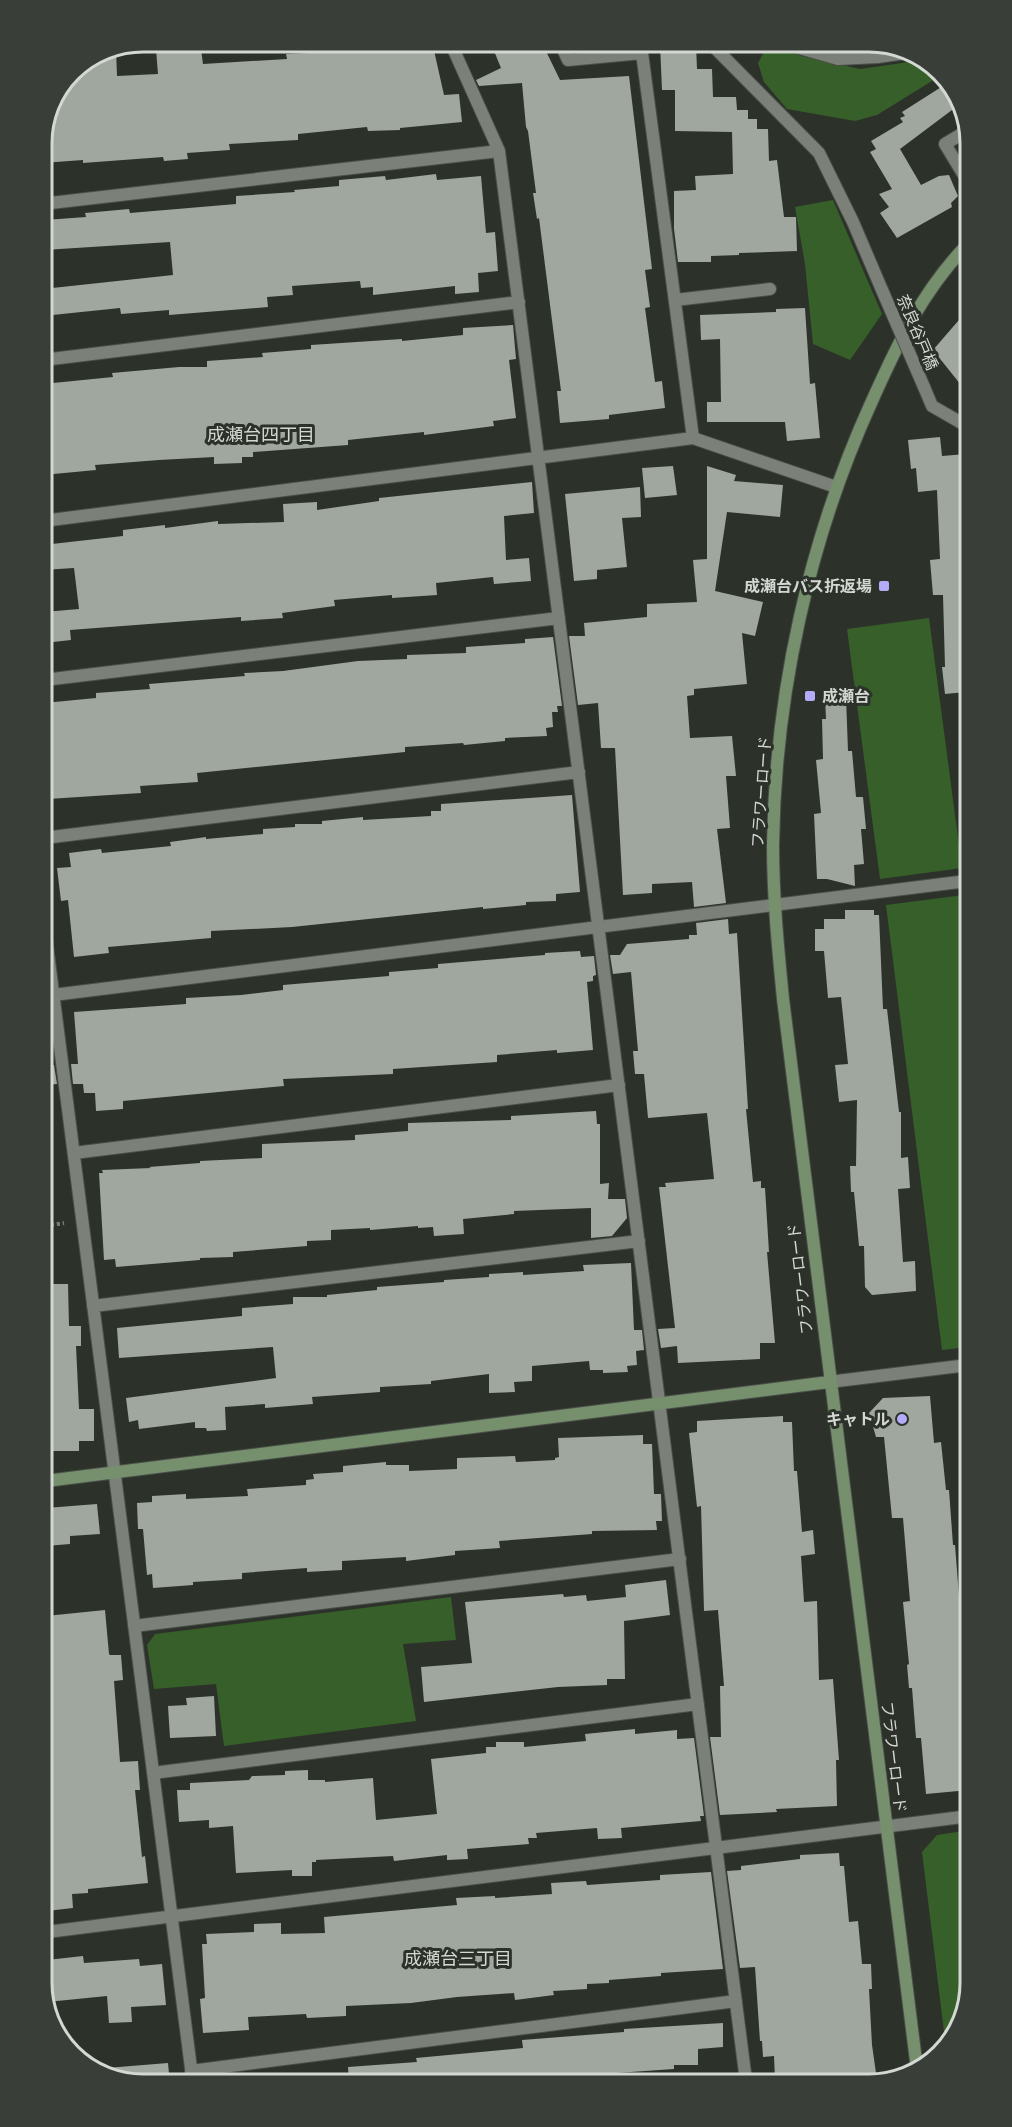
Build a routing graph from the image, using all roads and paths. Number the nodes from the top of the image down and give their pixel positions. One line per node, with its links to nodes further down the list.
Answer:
1 (455, 52): 11 (street)
2 (565, 53): 3 (street)
3 (618, 53)
4 (643, 53): 16 (street)
5 (720, 53): 19 (street, 奈良谷戸橋, bridge)
6 (819, 53): 9 (street)
7 (878, 53): 9 (street)
8 (889, 55): 9 (street)
9 (878, 57)
10 (959, 136): 12 (street)
11 (499, 151): 13 (street); 17 (street)
12 (960, 169)
13 (53, 203)
14 (960, 252): 22 (street, フラワーロード)
15 (770, 289): 16 (street)
16 (675, 300): 20 (street)
17 (519, 302): 18 (street); 21 (street)
18 (53, 359)
19 (960, 422)
20 (693, 438): 21 (street); 22 (street)
21 (539, 459): 23 (street); 24 (street)
22 (836, 488): 29 (street, フラワーロード)
23 (53, 520)
24 (559, 618): 25 (street); 26 (street)
25 (53, 679)
26 (579, 772): 27 (street); 30 (street)
27 (53, 837)
28 (960, 882): 29 (street)
29 (774, 904): 30 (street); 38 (street, フラワーロード)
30 (599, 927): 31 (street); 33 (street)
31 (53, 996)
32 (53, 1018): 34 (street)
33 (619, 1084): 34 (street); 35 (street)
34 (74, 1153): 36 (street)
35 (639, 1241): 36 (street); 39 (street)
36 (93, 1306): 40 (street)
37 (960, 1366): 38 (street)
38 (829, 1382): 39 (street); 47 (street, フラワーロード)
39 (660, 1404): 40 (street); 42 (street)
40 (114, 1472): 41 (street); 43 (street)
41 (52, 1479)
42 (680, 1559): 43 (street); 44 (street)
43 (134, 1626): 45 (street)
44 (698, 1704): 45 (street); 48 (street)
45 (153, 1773): 49 (street)
46 (960, 1817): 47 (street)
47 (886, 1826): 48 (street); 52 (street, フラワーロード)
48 (717, 1848): 49 (street); 51 (street)
49 (171, 1916): 50 (street); 53 (street)
50 (52, 1931)
51 (736, 2001): 53 (street); 55 (street)
52 (915, 2061)
53 (191, 2071): 54 (street)
54 (191, 2074)
55 (745, 2074)

